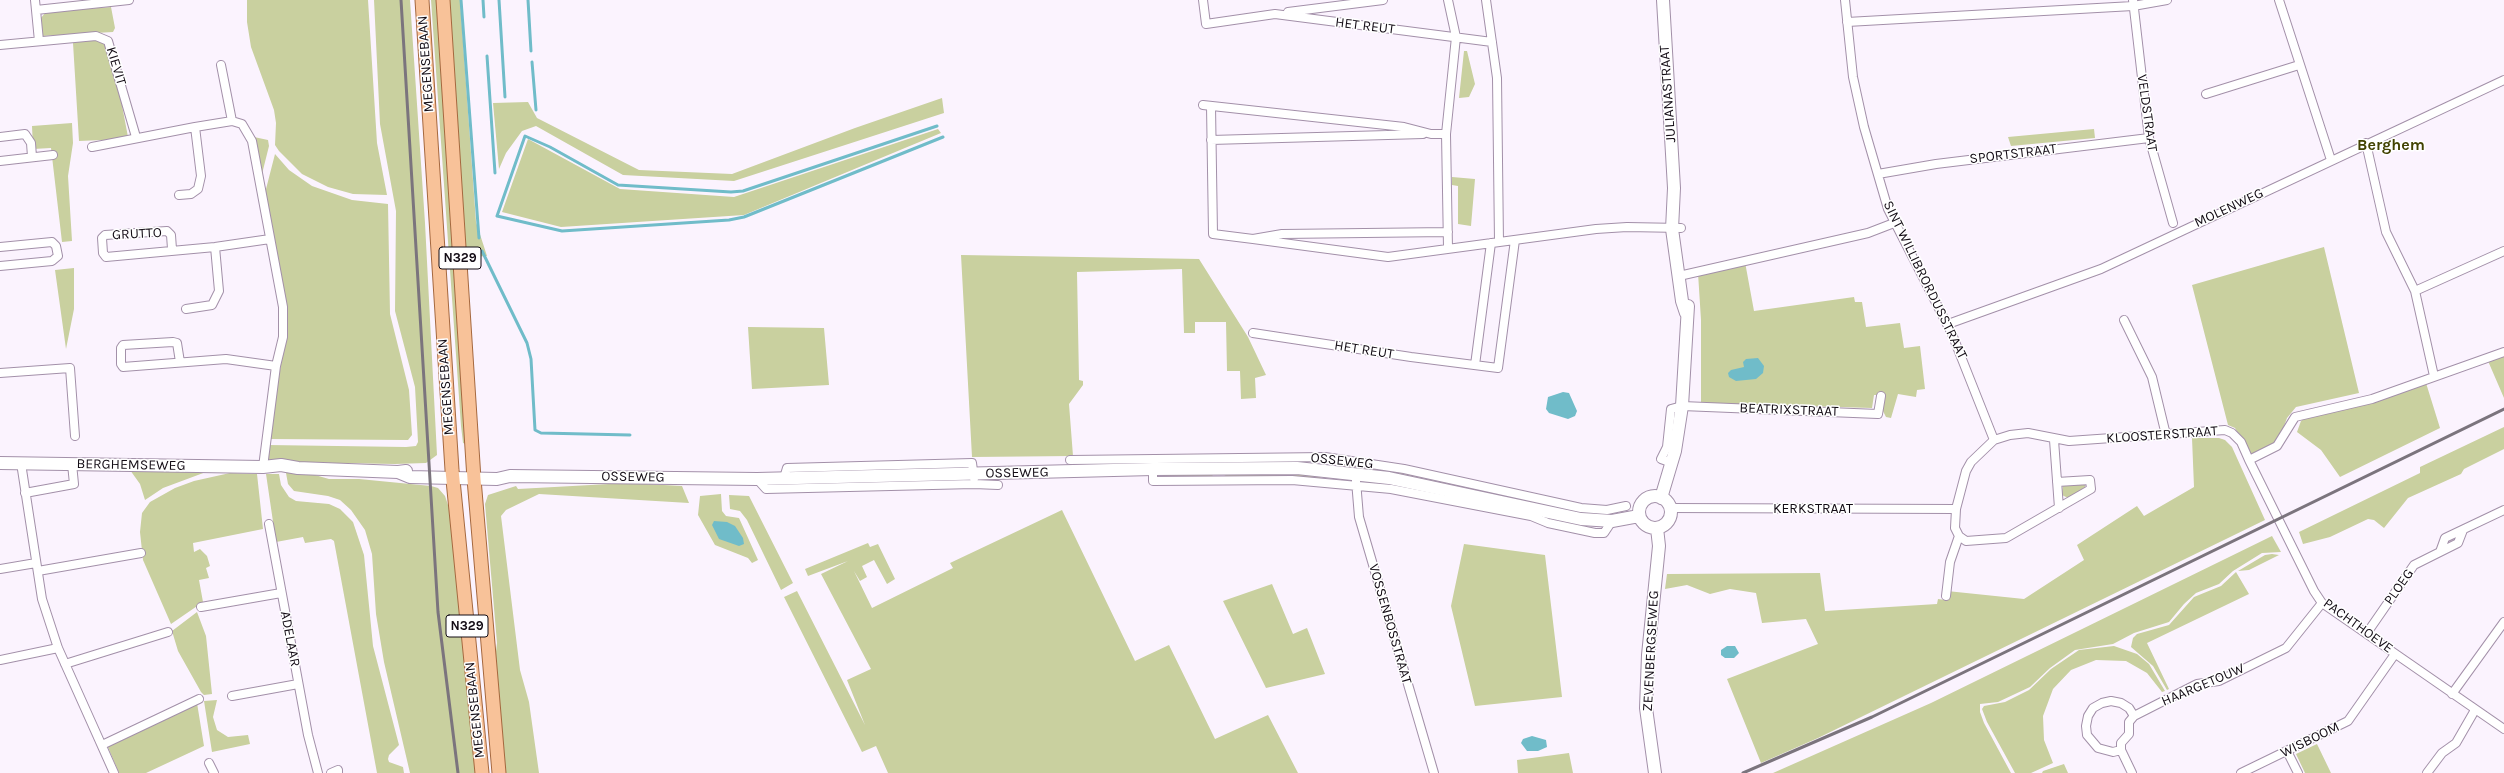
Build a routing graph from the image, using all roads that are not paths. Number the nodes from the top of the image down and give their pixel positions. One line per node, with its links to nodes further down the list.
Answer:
1 (35, 0): 14 (street)
2 (129, 0): 14 (street)
3 (422, 0): 80 (main road, MEGENSEBAAN / N329)
4 (443, 0): 81 (main road, MEGENSEBAAN / N329)
5 (1203, 0): 15 (street, HET REUT)
6 (1383, 0): 15 (street, HET REUT)
7 (1448, 0): 17 (street)
8 (1486, 0): 19 (street)
9 (1664, 0): 43 (street, JULIANASTRAAT)
10 (1845, 0): 16 (street, SINT WILLIBRORDUSSTRAAT)
11 (2167, 0): 13 (street)
12 (2279, 0): 21 (street)
13 (2133, 3): 16 (street); 31 (street, VELDSTRAAT)
14 (36, 10): 18 (street)
15 (1275, 14): 17 (street, HET REUT)
16 (1848, 22): 39 (street, SINT WILLIBRORDUSSTRAAT)
17 (1456, 37): 19 (street, HET REUT); 28 (street)
18 (39, 41): 20 (street, KIEVIT); 30 (street, KIEVIT)
19 (1492, 42): 48 (street)
20 (0, 45)
21 (2299, 64): 24 (street); 37 (street)
22 (221, 65): 25 (street)
23 (2504, 80): 33 (street, MOLENWEG)
24 (2206, 94)
25 (232, 121): 26 (street); 45 (street)
26 (195, 127): 30 (street); 40 (street)
27 (1431, 134): 28 (street); 32 (street); 32 (street)
28 (1446, 134): 44 (street)
29 (0, 137): 36 (street)
30 (136, 138): 34 (street)
31 (2149, 138): 39 (street, SPORTSTRAAT); 42 (street, VELDSTRAAT)
32 (1211, 140): 46 (street)
33 (2366, 143): 37 (street, MOLENWEG); 56 (street)
34 (92, 147)
35 (53, 155): 36 (street)
36 (32, 157): 38 (street)
37 (2331, 160): 59 (street, MOLENWEG)
38 (0, 161)
39 (1878, 174): 41 (street, SINT WILLIBRORDUSSTRAAT)
40 (179, 195)
41 (1894, 222): 55 (street); 59 (street, SINT WILLIBRORDUSSTRAAT)
42 (2173, 223)
43 (1676, 228): 47 (street); 55 (street, JULIANASTRAAT)
44 (1448, 232): 46 (street); 51 (street)
45 (270, 239): 50 (street, GRUTTO); 64 (street)
46 (1253, 239): 51 (street)
47 (1515, 240): 48 (street); 63 (street, HET REUT)
48 (1495, 242): 51 (street); 63 (street)
49 (0, 247): 54 (street)
50 (215, 247): 52 (street, GRUTTO); 57 (street)
51 (1448, 248)
52 (172, 250): 52 (street, GRUTTO)
53 (2504, 251): 56 (street)
54 (0, 266)
55 (1682, 276): 68 (street, JULIANASTRAAT)
56 (2415, 291): 66 (street)
57 (186, 309)
58 (2124, 320): 69 (street)
59 (1948, 324): 71 (street, SINT WILLIBRORDUSSTRAAT)
60 (1253, 333): 63 (street, HET REUT)
61 (2504, 352): 66 (street)
62 (180, 362): 62 (street); 64 (street)
63 (1475, 365)
64 (276, 366): 79 (street)
65 (0, 373): 70 (street, BERGHEMSEWEG)
66 (2434, 376): 74 (street)
67 (1881, 396): 68 (street, BEATRIXSTRAAT)
68 (1682, 406): 88 (street, JULIANASTRAAT)
69 (2166, 435): 72 (street, KLOOSTERSTRAAT); 74 (street, KLOOSTERSTRAAT)
70 (75, 436)
71 (1994, 440): 72 (street, KLOOSTERSTRAAT); 92 (street)
72 (2054, 440): 85 (street)
73 (1070, 460): 78 (street, OSSEWEG)
74 (2249, 460): 105 (street, PACHTHOEVE)
75 (0, 463): 76 (street, BERGHEMSEWEG)
76 (21, 463): 77 (street, BERGHEMSEWEG); 87 (street)
77 (72, 464): 79 (street, BERGHEMSEWEG); 87 (street)
78 (1084, 465): 83 (street, OSSEWEG); 84 (street, OSSEWEG); 94 (street, OSSEWEG)
79 (263, 467): 80 (street, BERGHEMSEWEG)
80 (452, 474): 81 (street, OSSEWEG); 130 (main road, MEGENSEBAAN / N329)
81 (473, 475): 82 (street, OSSEWEG); 131 (main road, MEGENSEBAAN / N329)
82 (757, 479): 83 (street, OSSEWEG); 83 (street, OSSEWEG)
83 (974, 479): 86 (street, OSSEWEG)
84 (1356, 479): 94 (street, OSSEWEG); 96 (street, OSSEWEG); 132 (street, VOSSENBOSSTRAAT)
85 (2057, 482): 91 (street); 91 (street)
86 (998, 485)
87 (25, 493): 101 (street)
88 (1661, 498): 90 (street); 95 (street)
89 (1626, 506): 94 (street, OSSEWEG)
90 (1670, 508): 92 (street, KERKSTRAAT); 98 (street)
91 (2059, 508): 99 (street)
92 (1956, 509): 99 (street)
93 (2504, 510): 109 (street, PLOEG)
94 (1595, 515): 96 (street, OSSEWEG)
95 (1639, 516): 96 (street, OSSEWEG); 98 (street)
96 (1612, 521)
97 (269, 524): 103 (street, ADELAAR)
98 (1657, 528): 133 (street, ZEVENBERGSEWEG)
99 (1959, 536): 104 (street)
100 (141, 553): 101 (street)
101 (37, 567): 102 (street); 110 (street)
102 (0, 570)
103 (281, 593): 106 (street, ADELAAR); 114 (street, ADELAAR)
104 (1946, 596)
105 (2322, 603): 109 (street, PACHTHOEVE); 119 (street, HAARGETOUW)
106 (201, 607)
107 (2504, 622): 115 (street)
108 (168, 632): 113 (street)
109 (2367, 633): 111 (street, PACHTHOEVE)
110 (58, 648): 112 (street); 113 (street)
111 (2395, 654): 115 (street, PACHTHOEVE); 123 (street, WISBOOM)
112 (0, 660)
113 (65, 664): 121 (street)
114 (298, 684): 116 (street, ADELAAR); 127 (street, ADELAAR)
115 (2452, 694): 118 (street, PACHTHOEVE)
116 (232, 696)
117 (199, 699): 121 (street)
118 (2475, 710): 120 (street, PACHTHOEVE); 137 (street)
119 (2134, 716): 122 (street); 122 (street)
120 (2504, 729)
121 (102, 745): 125 (street)
122 (2121, 750): 134 (street)
123 (2288, 751): 135 (street, WISBOOM); 136 (street)
124 (209, 763): 126 (street)
125 (114, 773)
126 (214, 773)
127 (318, 773)
128 (331, 773): 129 (street)
129 (338, 773)
130 (482, 773)
131 (499, 773)
132 (1434, 773)
133 (1655, 773)
134 (2132, 773)
135 (2241, 773)
136 (2298, 773)
137 (2428, 773)

